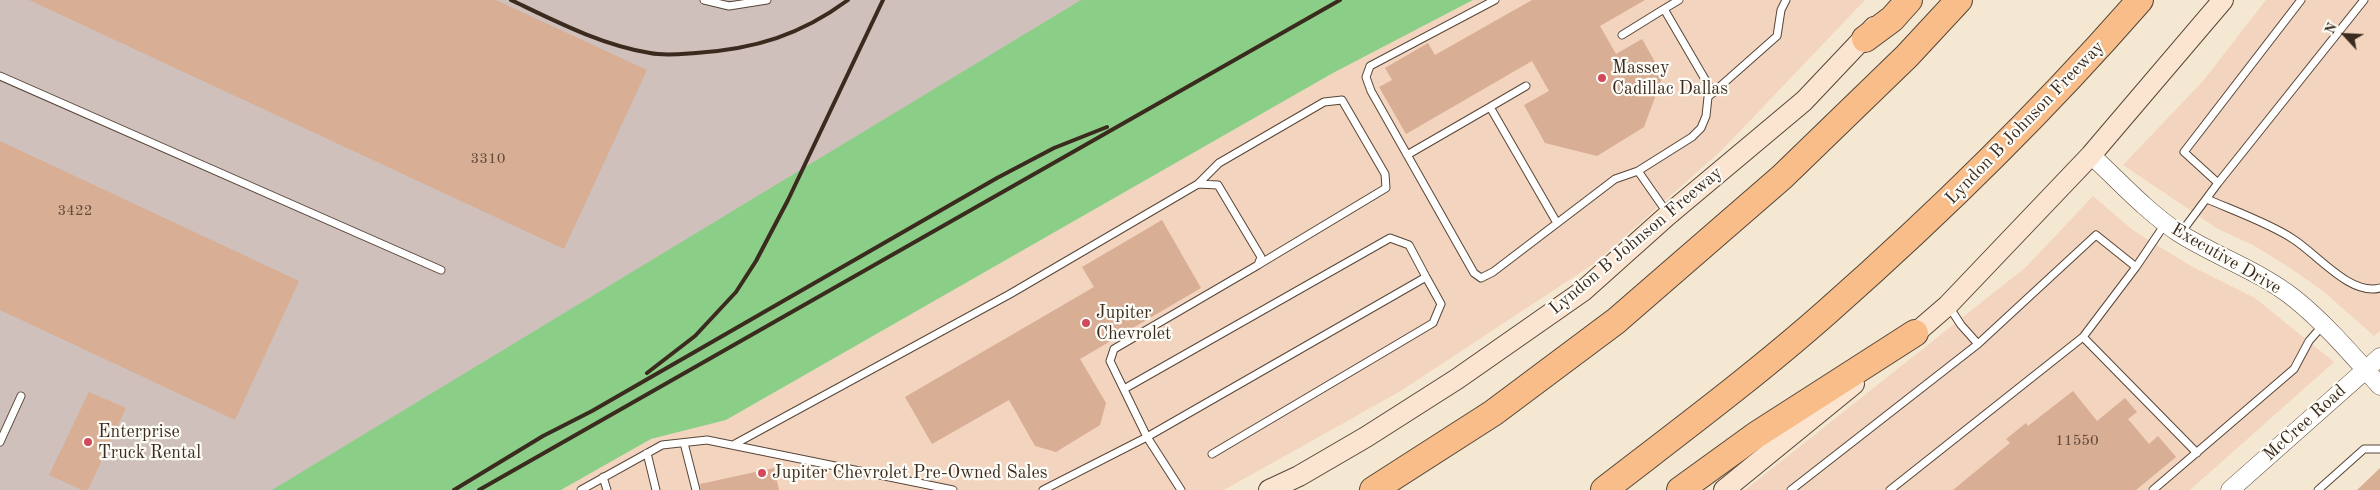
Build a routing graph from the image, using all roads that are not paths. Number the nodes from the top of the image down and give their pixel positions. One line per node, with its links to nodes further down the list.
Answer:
1 (704, 0): 2 (lane)
2 (767, 0)
3 (1495, 0): 20 (lane)
4 (1679, 0): 13 (lane)
5 (1786, 0): 18 (lane)
6 (1895, 0): 15 (main road, Lyndon B Johnson Freeway)
7 (1909, 0): 15 (highway)
8 (1959, 0): 62 (highway)
9 (2140, 0): 63 (highway, Lyndon B Johnson Freeway)
10 (2224, 0): 21 (main road)
11 (2302, 0): 23 (lane)
12 (2364, 0): 23 (lane)
13 (1664, 9): 14 (lane); 18 (lane)
14 (1622, 35)
15 (1865, 39): 26 (main road, Lyndon B Johnson Freeway)
16 (0, 76): 32 (lane)
17 (1526, 86): 19 (lane)
18 (1713, 93): 22 (lane)
19 (1490, 107): 20 (lane); 27 (lane)
20 (1407, 155): 27 (lane)
21 (2091, 155): 28 (street, Executive Drive); 35 (main road)
22 (1638, 171): 26 (lane); 27 (lane)
23 (2218, 183): 25 (lane)
24 (1198, 184): 30 (lane); 30 (lane); 48 (lane)
25 (2207, 199): 29 (lane); 34 (lane)
26 (1668, 214): 61 (main road, Lyndon B Johnson Freeway)
27 (1557, 223)
28 (2165, 223): 29 (street, Executive Drive); 31 (lane)
29 (2180, 234): 36 (street, Executive Drive)
30 (1258, 265): 43 (lane)
31 (2136, 267): 38 (lane); 39 (lane)
32 (441, 270)
33 (1426, 277): 43 (lane); 45 (lane); 52 (lane)
34 (2380, 288)
35 (1948, 305): 37 (main road); 39 (lane)
36 (2323, 325): 41 (street, Executive Drive); 51 (lane)
37 (1916, 333): 64 (highway); 65 (main road)
38 (2083, 337): 51 (lane); 67 (lane)
39 (1978, 344): 66 (lane)
40 (2380, 357): 41 (street, McCree Road)
41 (2365, 370): 42 (street, Executive Drive); 69 (street, McCree Road)
42 (2380, 386)
43 (1124, 390): 45 (lane)
44 (21, 396): 46 (lane)
45 (1147, 437): 59 (lane); 60 (lane)
46 (0, 442)
47 (684, 443): 48 (lane); 50 (lane); 57 (lane)
48 (733, 445): 58 (lane)
49 (2380, 449): 70 (lane)
50 (647, 453): 53 (lane); 56 (lane)
51 (2198, 453): 68 (lane)
52 (1212, 454)
53 (603, 477): 54 (lane); 55 (lane)
54 (580, 490)
55 (607, 490)
56 (656, 490)
57 (696, 490)
58 (953, 490)
59 (1043, 490)
60 (1181, 490)
61 (1269, 490)
62 (1373, 490)
63 (1604, 490)
64 (1680, 490)
65 (1724, 490)
66 (1792, 490)
67 (1890, 490)
68 (2153, 490)
69 (2230, 490)
70 (2318, 490)

